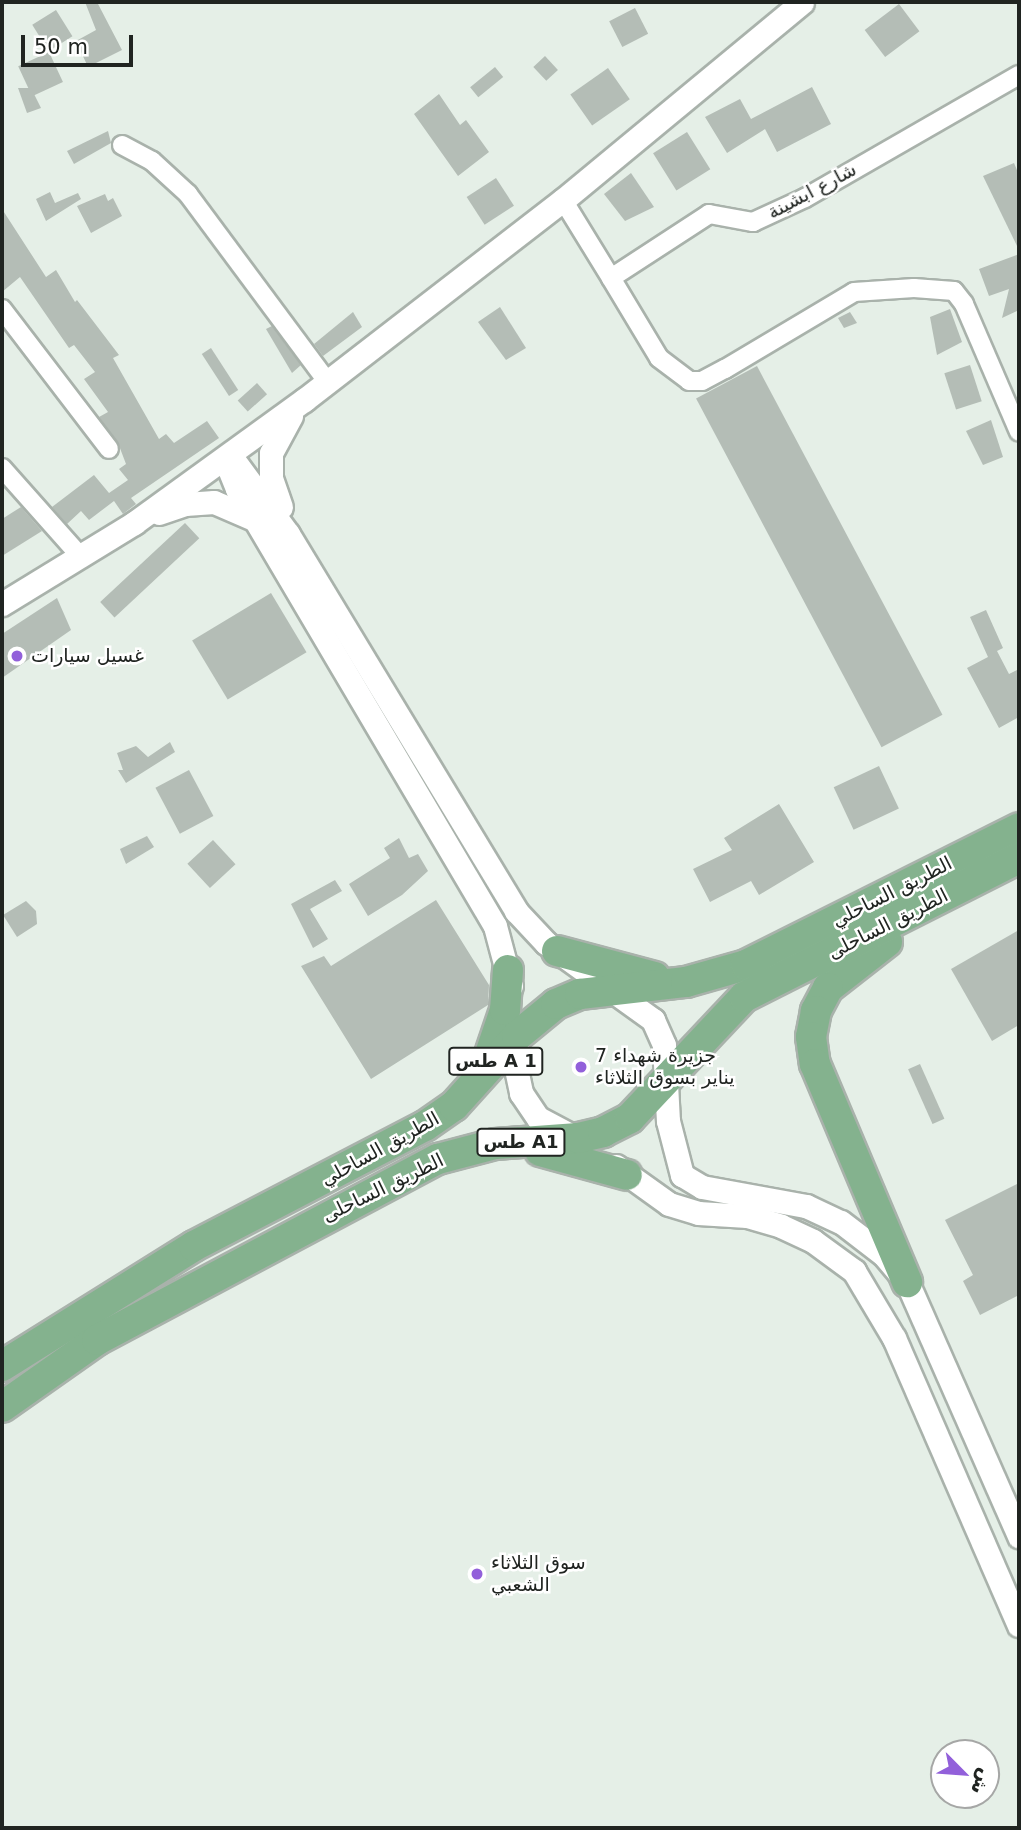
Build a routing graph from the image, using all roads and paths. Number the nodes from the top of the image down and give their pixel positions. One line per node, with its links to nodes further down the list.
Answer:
1 (803, 2): 4 (street)
2 (1019, 75): 5 (street, شارع ابشينة)
3 (122, 145): 7 (street)
4 (563, 200): 5 (street); 7 (street)
5 (611, 278): 9 (street)
6 (2, 309): 10 (street)
7 (327, 381): 8 (street)
8 (304, 400): 11 (street); 15 (street)
9 (1019, 432)
10 (109, 449)
11 (227, 457): 13 (street); 14 (street); 15 (street)
12 (2, 468): 16 (street)
13 (256, 520): 14 (street); 22 (street)
14 (134, 523): 16 (street)
15 (288, 534): 21 (street)
16 (81, 557): 17 (street)
17 (2, 604)
18 (1019, 828): 23 (highway, الطريق الساحلي / طس A 1)
19 (1019, 858): 20 (highway, الطريق الساحلى / طس A1)
20 (972, 882): 27 (highway, الطريق الساحلى / طس A1); 31 (highway)
21 (557, 951): 23 (highway); 24 (street)
22 (508, 970): 25 (street); 26 (highway)
23 (686, 982): 24 (highway, الطريق الساحلي / طس A 1)
24 (612, 991): 25 (highway, الطريق الساحلي / طس A 1); 27 (street)
25 (517, 1036): 26 (highway, الطريق الساحلي / طس A 1); 28 (street)
26 (477, 1083): 32 (highway, الطريق الساحلي / طس A 1)
27 (663, 1084): 28 (highway, الطريق الساحلى / طس A1); 31 (street)
28 (578, 1138): 29 (highway, الطريق الساحلى / طس A1); 30 (street)
29 (495, 1144): 30 (highway); 33 (highway, الطريق الساحلى / طس A1)
30 (627, 1175): 35 (street)
31 (907, 1282): 34 (street)
32 (2, 1366)
33 (2, 1407)
34 (1019, 1536)
35 (1019, 1625)

